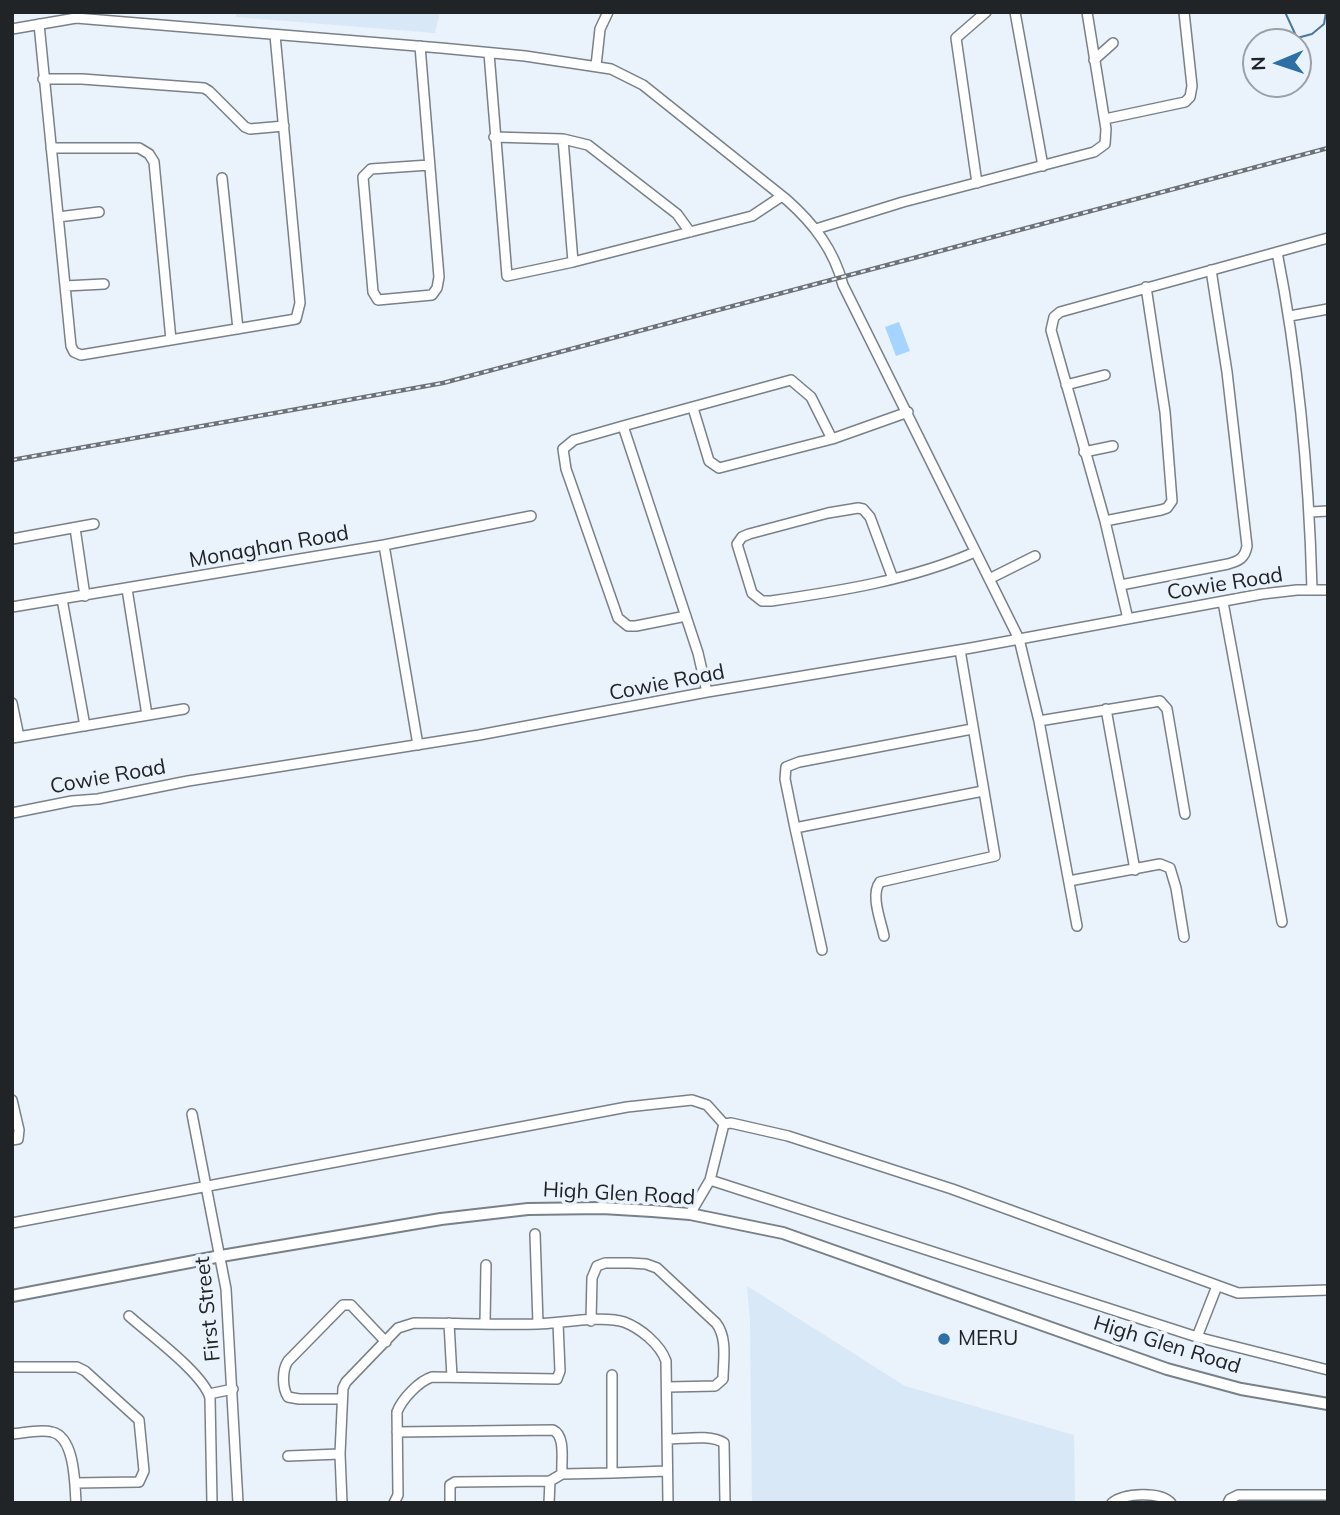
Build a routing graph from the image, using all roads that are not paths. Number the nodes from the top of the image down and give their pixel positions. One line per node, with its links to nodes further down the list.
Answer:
1 (608, 12): 14 (street)
2 (986, 12): 24 (street)
3 (1015, 12): 22 (street)
4 (1087, 12): 13 (street)
5 (1184, 12): 16 (street)
6 (76, 15): 7 (street); 9 (street)
7 (39, 24): 8 (street); 15 (street)
8 (12, 29)
9 (275, 35): 11 (street); 17 (street)
10 (1113, 43): 13 (street)
11 (421, 46): 12 (street); 21 (street)
12 (489, 53): 14 (street); 18 (street)
13 (1094, 60): 16 (street)
14 (596, 66): 25 (street)
15 (43, 79): 17 (street); 20 (street)
16 (1105, 119): 22 (street)
17 (284, 127): 39 (street)
18 (494, 137): 19 (street); 32 (street)
19 (563, 139): 29 (street); 32 (street)
20 (51, 148): 27 (street); 40 (street)
21 (429, 164): 21 (street)
22 (1043, 166): 24 (street)
23 (222, 178): 39 (street)
24 (977, 183): 28 (street)
25 (782, 196): 28 (street); 29 (street)
26 (99, 212): 27 (street)
27 (58, 217): 35 (street)
28 (817, 229): 44 (street)
29 (690, 232): 32 (street)
30 (1328, 238): 31 (street)
31 (1277, 252): 33 (street); 38 (street)
32 (573, 262)
33 (1211, 270): 36 (street); 61 (street)
34 (104, 284): 35 (street)
35 (65, 286): 40 (street)
36 (1146, 287): 42 (street); 52 (street)
37 (1328, 309): 38 (street)
38 (1290, 316): 50 (street)
39 (239, 329): 40 (street)
40 (170, 340)
41 (1105, 375): 42 (street)
42 (1066, 385): 48 (street)
43 (693, 408): 45 (street); 46 (street); 46 (street)
44 (908, 412): 46 (street); 57 (street)
45 (623, 426): 69 (street); 69 (street)
46 (832, 439)
47 (1113, 446): 48 (street)
48 (1084, 452): 52 (street)
49 (1328, 511): 50 (street)
50 (1310, 512): 63 (street)
51 (531, 516): 56 (street, Monaghan Road)
52 (1105, 521): 61 (street)
53 (94, 524): 54 (street)
54 (75, 527): 55 (street); 65 (street)
55 (12, 539)
56 (384, 545): 62 (street, Monaghan Road); 82 (street)
57 (975, 552): 59 (street); 60 (street)
58 (1035, 556): 60 (street)
59 (893, 579): 59 (street)
60 (989, 579): 71 (street)
61 (1121, 585): 70 (street)
62 (127, 589): 65 (street, Monaghan Road); 77 (street)
63 (1312, 589): 64 (street, Cowie Road); 67 (street, Cowie Road)
64 (1328, 590)
65 (85, 596): 66 (street, Monaghan Road)
66 (62, 599): 68 (street, Monaghan Road); 79 (street)
67 (1223, 602): 70 (street, Cowie Road); 89 (street)
68 (12, 607)
69 (686, 616): 73 (street)
70 (1128, 619): 71 (street, Cowie Road)
71 (1019, 639): 72 (street, Cowie Road); 78 (street)
72 (960, 650): 73 (street, Cowie Road); 80 (street)
73 (707, 692): 82 (street, Cowie Road)
74 (12, 703): 81 (street)
75 (184, 709): 77 (street)
76 (1106, 709): 78 (street); 85 (street); 87 (street)
77 (147, 715): 79 (street)
78 (1039, 721): 88 (street)
79 (85, 726): 81 (street)
80 (972, 729): 83 (street); 86 (street)
81 (15, 737)
82 (418, 745): 84 (street, Cowie Road)
83 (983, 791): 86 (street); 91 (street)
84 (12, 813)
85 (1185, 814)
86 (794, 828): 93 (street)
87 (1135, 870): 88 (street); 92 (street)
88 (1069, 881): 90 (street)
89 (1282, 922)
90 (1077, 926)
91 (884, 936)
92 (1184, 937)
93 (822, 950)
94 (12, 1100): 97 (street)
95 (192, 1114): 99 (street, First Street)
96 (724, 1124): 98 (street); 99 (street); 105 (street)
97 (12, 1140)
98 (710, 1180): 100 (street); 114 (street)
99 (206, 1186): 101 (street); 103 (street, First Street)
100 (690, 1214): 103 (main road, High Glen Road); 124 (main road, High Glen Road)
101 (12, 1223)
102 (535, 1234): 113 (street)
103 (221, 1256): 107 (main road, High Glen Road); 121 (street, First Street)
104 (486, 1265): 111 (street)
105 (1217, 1286): 106 (street); 114 (street)
106 (1328, 1290)
107 (12, 1296)
108 (129, 1316): 122 (street)
109 (592, 1321): 112 (street); 120 (street); 120 (street)
110 (449, 1323): 111 (street); 115 (street); 119 (street)
111 (485, 1323): 113 (street)
112 (558, 1323): 113 (street); 119 (street)
113 (538, 1324)
114 (1198, 1337): 117 (street)
115 (386, 1342): 123 (street); 123 (street)
116 (12, 1367): 134 (street)
117 (1328, 1370)
118 (612, 1375): 131 (street)
119 (452, 1377): 125 (street)
120 (668, 1387): 127 (street)
121 (233, 1389): 122 (street); 138 (street, First Street)
122 (209, 1394): 137 (street)
123 (341, 1399): 128 (street)
124 (1328, 1404)
125 (397, 1432): 132 (street); 140 (street)
126 (12, 1433): 134 (street)
127 (668, 1439): 130 (street); 144 (street)
128 (340, 1454): 129 (street); 139 (street)
129 (288, 1456)
130 (667, 1471): 131 (street); 143 (street)
131 (612, 1473): 132 (street)
132 (562, 1474): 133 (street)
133 (550, 1482): 141 (street); 142 (street)
134 (75, 1483): 136 (street)
135 (1328, 1495): 147 (street)
136 (76, 1503)
137 (212, 1503)
138 (238, 1503)
139 (342, 1503)
140 (394, 1503)
141 (450, 1503)
142 (549, 1503)
143 (668, 1503)
144 (725, 1503)
145 (1112, 1503): 146 (street)
146 (1171, 1503)
147 (1228, 1503)

